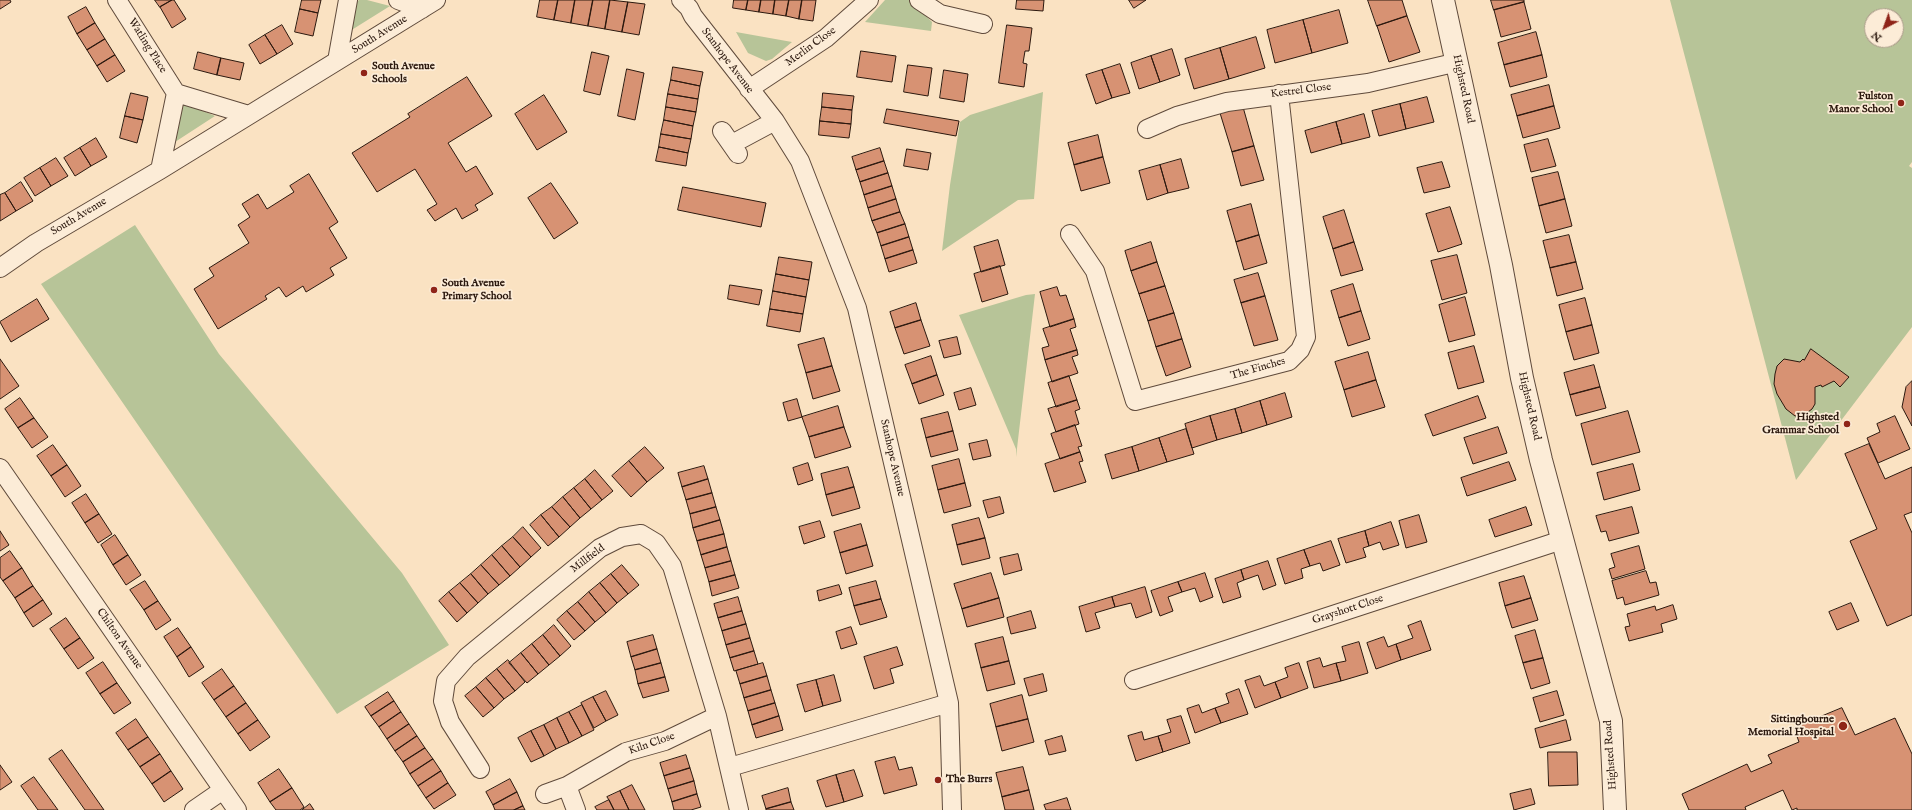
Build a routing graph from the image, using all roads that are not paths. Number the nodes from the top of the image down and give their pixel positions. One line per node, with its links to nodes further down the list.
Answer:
1 (117, 0): 13 (street, Watling Place)
2 (348, 0): 10 (street, South Avenue)
3 (398, 0): 8 (street, South Avenue)
4 (682, 0): 12 (street, Stanhope Avenue)
5 (869, 0): 12 (street, Merlin Close)
6 (919, 0): 9 (street)
7 (1443, 0): 11 (street, Highsted Road)
8 (429, 4): 10 (street, South Avenue)
9 (983, 24)
10 (337, 61): 15 (street, South Avenue)
11 (1458, 62): 14 (street, Kestrel Close); 23 (street, Highsted Road)
12 (749, 89): 16 (street, Stanhope Avenue)
13 (176, 93): 15 (street); 19 (street)
14 (1279, 94): 17 (street, Kestrel Close); 20 (street, The Finches)
15 (249, 116): 19 (street, South Avenue)
16 (775, 121): 18 (street); 25 (street, Stanhope Avenue)
17 (1147, 129)
18 (731, 143)
19 (160, 170): 21 (street, South Avenue)
20 (1070, 234)
21 (0, 268)
22 (0, 468): 30 (street, Chilton Avenue)
23 (1562, 540): 24 (street, Grayshott Close); 37 (street, Highsted Road)
24 (1134, 680)
25 (949, 703): 27 (street); 36 (street, Stanhope Avenue)
26 (717, 716): 27 (street, Millfield); 28 (street, Millfield); 29 (street, Kiln Close)
27 (730, 767): 35 (street, Millfield)
28 (480, 769)
29 (567, 786): 31 (street, Kiln Close); 34 (street)
30 (223, 790): 32 (street); 33 (street, Chilton Avenue)
31 (545, 794)
32 (194, 810)
33 (238, 810)
34 (576, 810)
35 (739, 810)
36 (952, 810)
37 (1615, 810)

